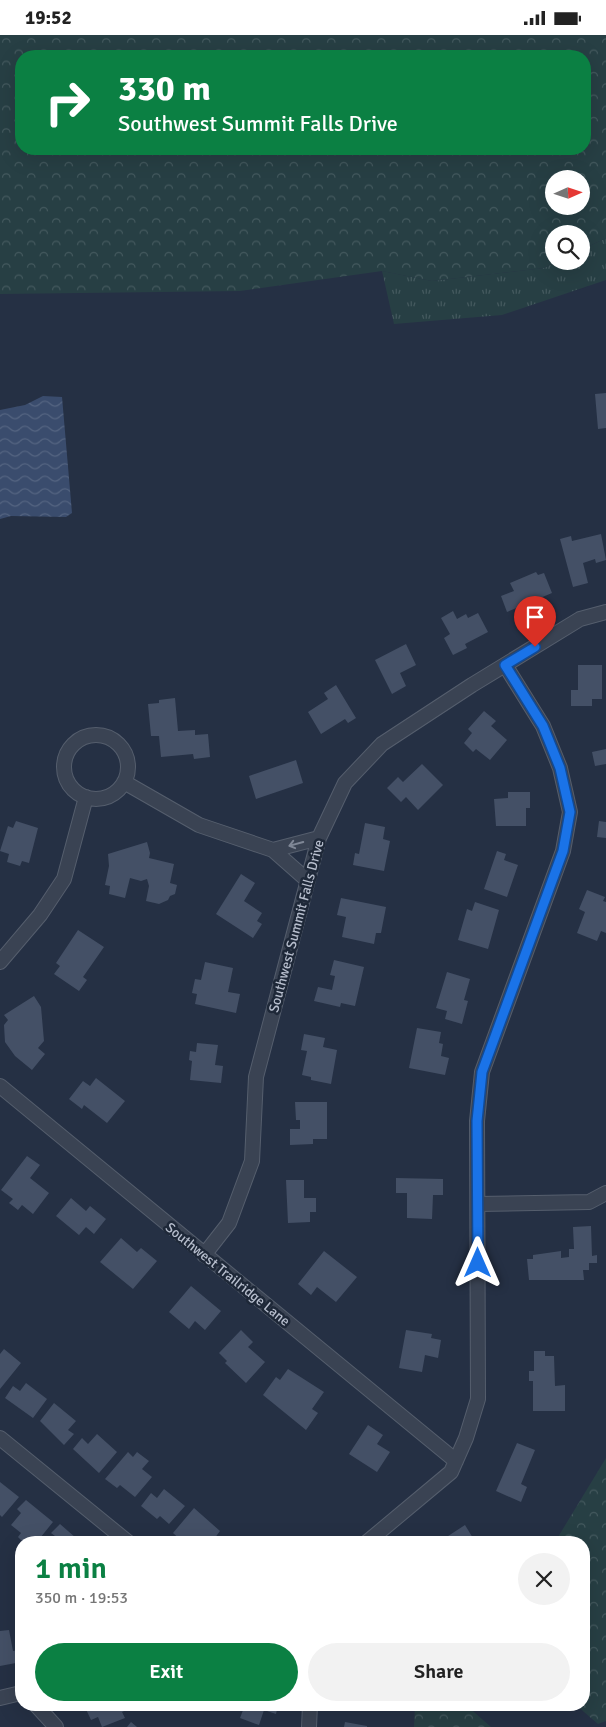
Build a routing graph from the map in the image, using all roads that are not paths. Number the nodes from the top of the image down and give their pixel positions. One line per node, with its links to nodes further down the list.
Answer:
1 (606, 612): 2 (street, Southwest Summit Falls Drive)
2 (505, 665): 5 (street, Southwest Summit Falls Drive); 11 (street)
3 (124, 782): 4 (street); 4 (street); 6 (street)
4 (86, 797): 8 (street)
5 (319, 838): 6 (street, one-way to 6); 7 (street, Southwest Summit Falls Drive)
6 (274, 850): 7 (street)
7 (307, 881): 12 (street, Southwest Summit Falls Drive)
8 (0, 962)
9 (0, 1087): 12 (street, Southwest Trailridge Lane)
10 (606, 1193): 11 (street)
11 (478, 1204): 14 (street)
12 (204, 1255): 14 (street, Southwest Trailridge Lane)
13 (0, 1438): 15 (street)
14 (456, 1461): 16 (street)
15 (120, 1536)
16 (374, 1536)
17 (15, 1694): 18 (street)
18 (0, 1698)
19 (41, 1711): 21 (street)
20 (310, 1711): 22 (street)
21 (56, 1727)
22 (309, 1727)

